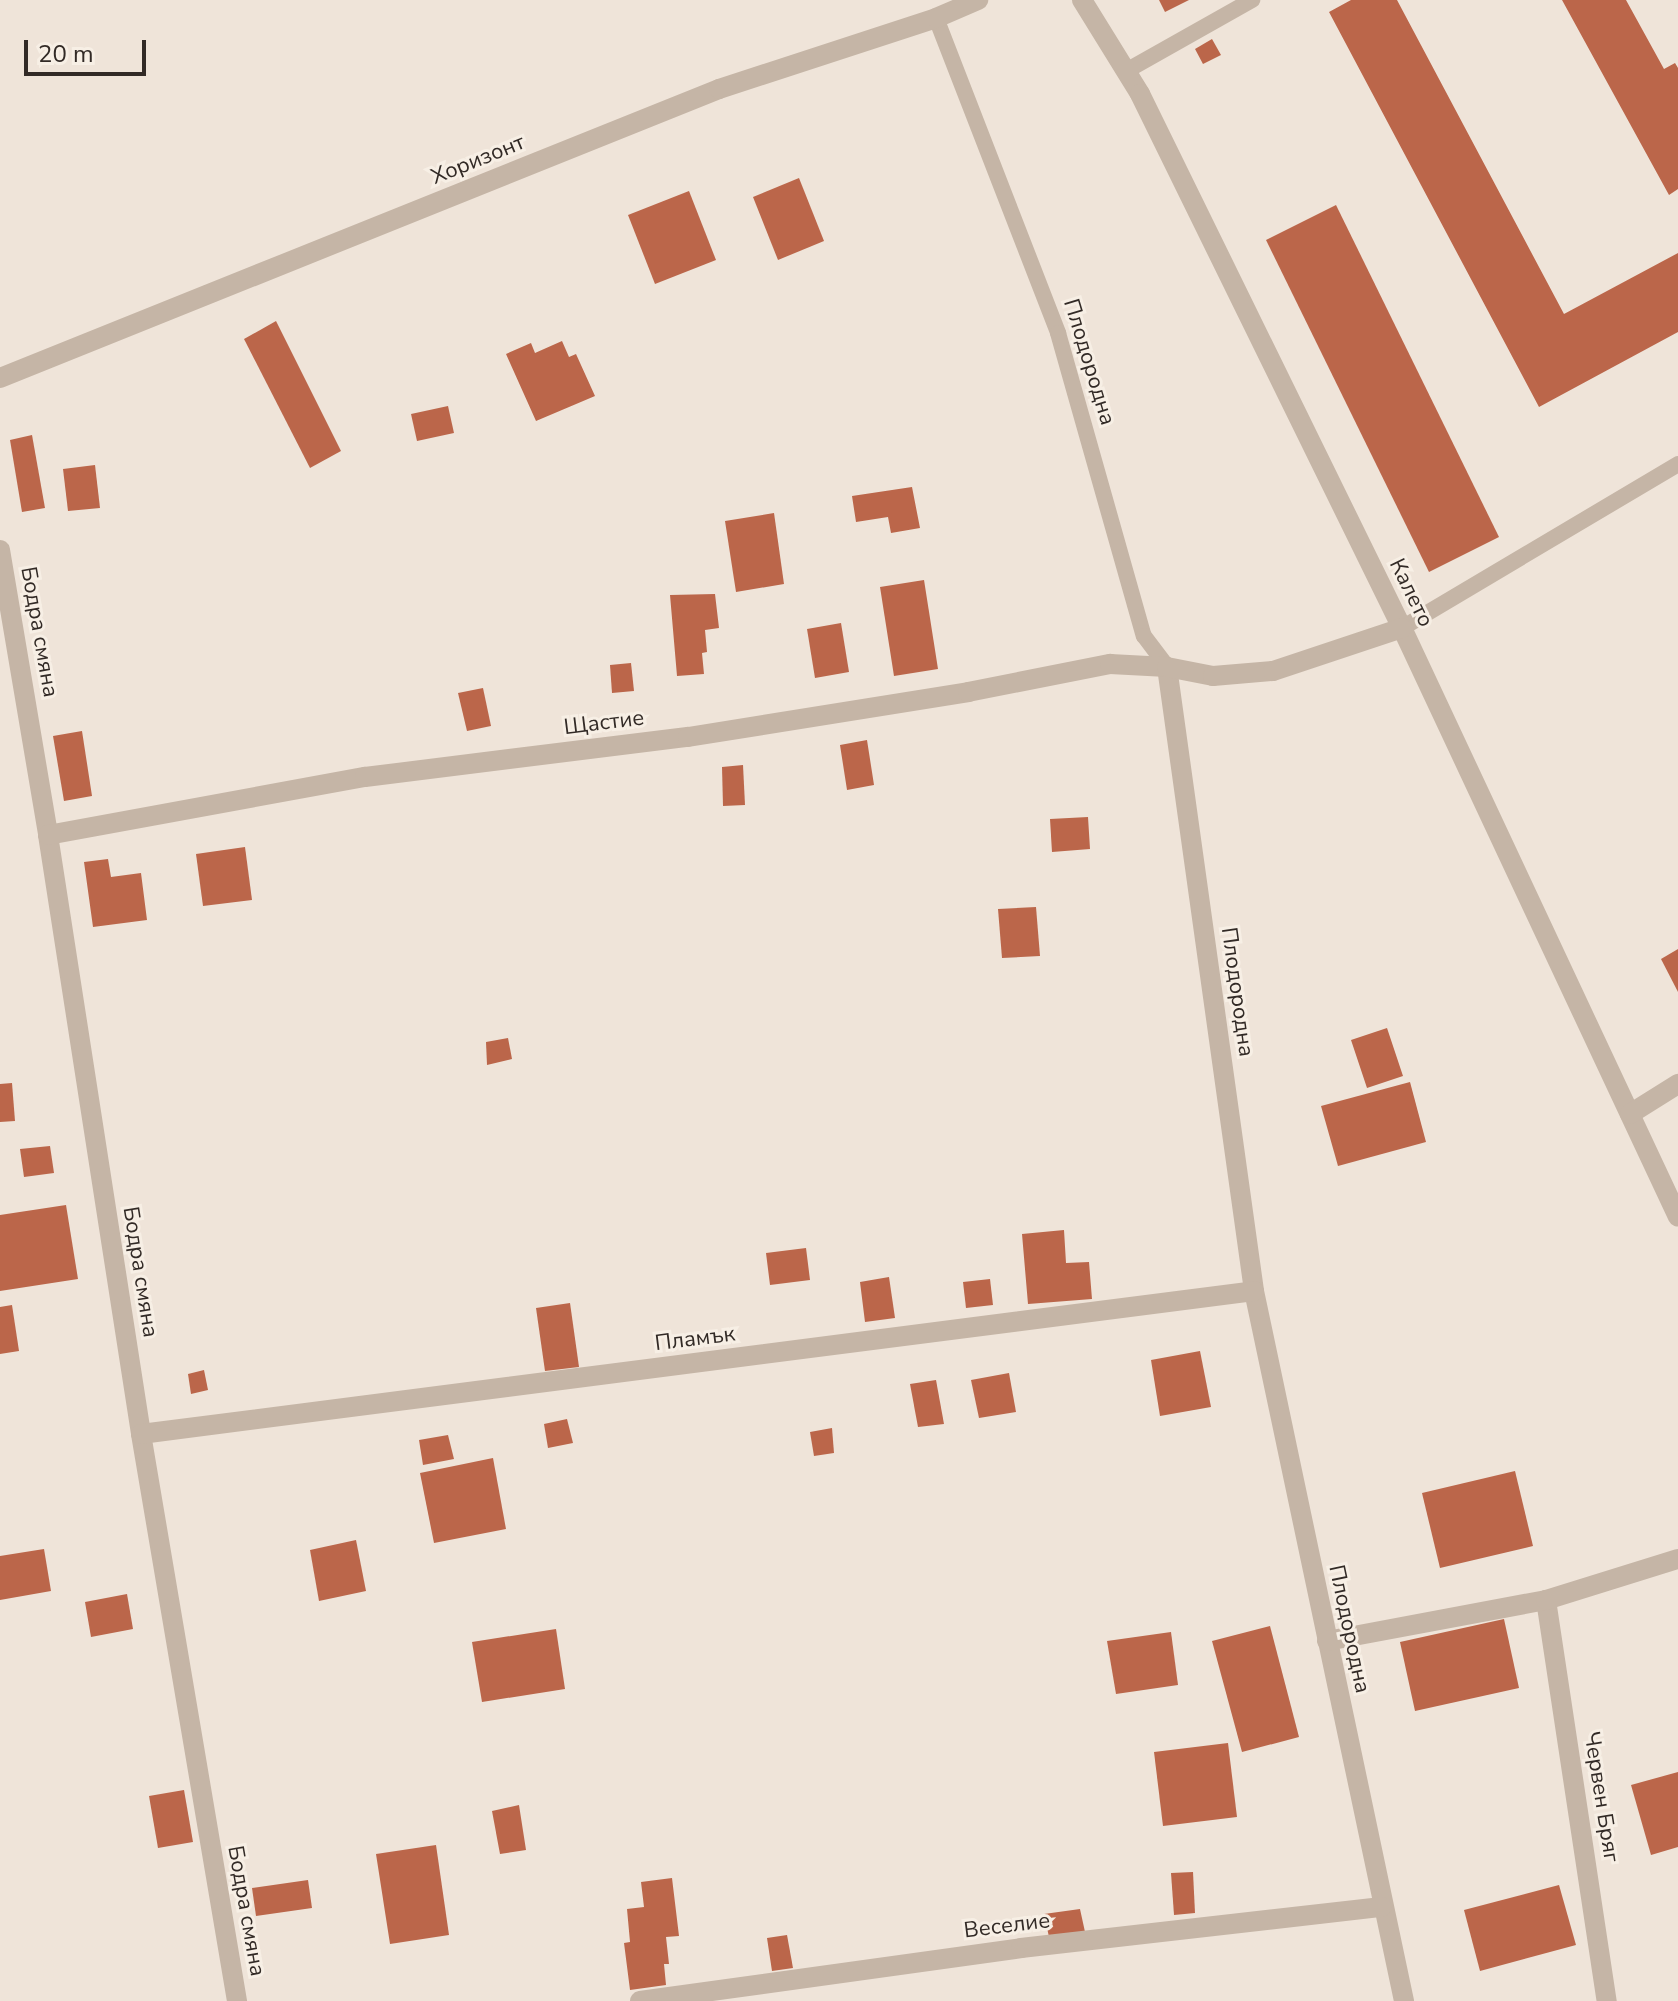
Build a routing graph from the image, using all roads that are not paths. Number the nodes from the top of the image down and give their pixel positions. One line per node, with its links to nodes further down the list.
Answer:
1 (978, 0): 4 (street, Хоризонт)
2 (1082, 0): 5 (street, Калето)
3 (1252, 0): 5 (lane)
4 (936, 18): 6 (street, Хоризонт); 10 (lane, Плодородна)
5 (1126, 71): 9 (street, Калето)
6 (0, 378)
7 (1678, 464): 9 (lane)
8 (0, 550): 11 (street, Бодра смяна)
9 (1402, 628): 10 (street, Щастие); 13 (street, Калето)
10 (1167, 667): 11 (street, Щастие); 15 (street, Плодородна)
11 (48, 835): 16 (street, Бодра смяна)
12 (1678, 1084): 13 (street)
13 (1630, 1114): 14 (street, Калето)
14 (1678, 1217)
15 (1254, 1291): 16 (street, Пламък); 19 (street, Плодородна)
16 (141, 1434): 21 (street, Бодра смяна)
17 (1678, 1559): 18 (street)
18 (1546, 1600): 19 (street); 24 (street, Червен Бряг)
19 (1327, 1641): 20 (street, Плодородна)
20 (1382, 1907): 22 (street, Веселие); 23 (street, Плодородна)
21 (237, 2001)
22 (640, 2001)
23 (1404, 2001)
24 (1607, 2001)

